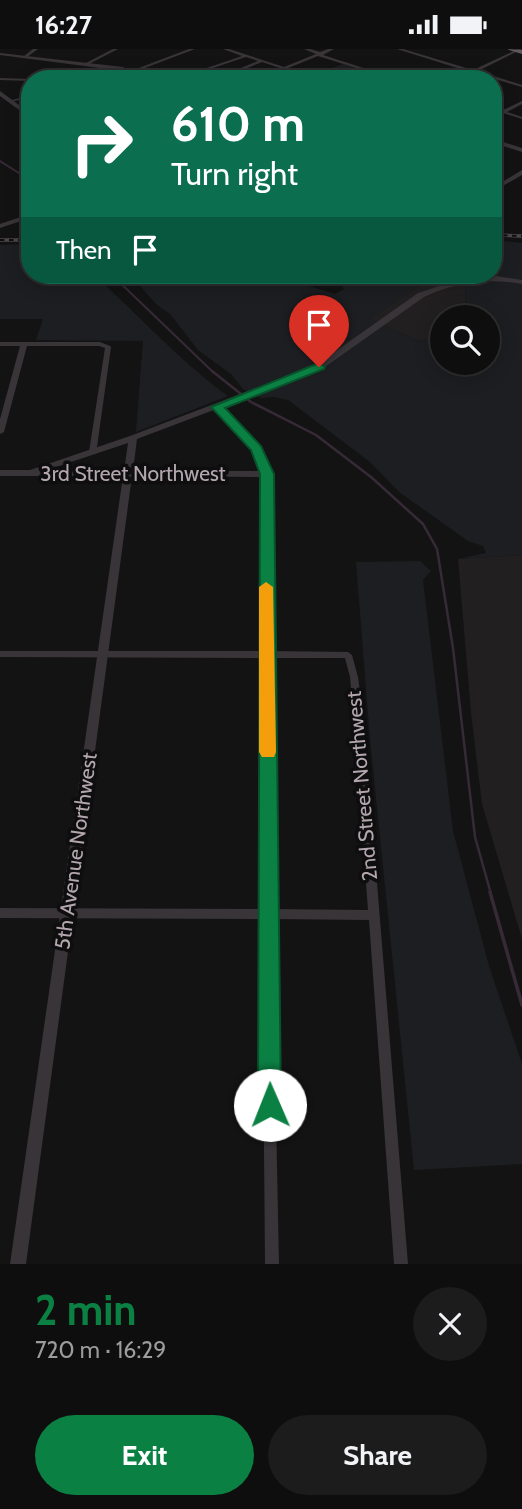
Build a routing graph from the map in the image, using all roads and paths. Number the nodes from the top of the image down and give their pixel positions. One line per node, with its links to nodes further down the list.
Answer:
1 (36, 49): 14 (street)
2 (116, 49): 16 (street)
3 (193, 49): 19 (street)
4 (225, 49): 13 (street)
5 (306, 49): 11 (street)
6 (332, 49): 11 (street)
7 (398, 49): 12 (street)
8 (430, 49): 12 (street)
9 (518, 50): 25 (street)
10 (0, 54): 14 (street)
11 (320, 54): 17 (street); 23 (street)
12 (418, 55): 24 (street)
13 (246, 56): 15 (street); 20 (street)
14 (25, 57): 16 (street)
15 (262, 61): 17 (street); 21 (street)
16 (86, 64): 18 (street)
17 (284, 68): 22 (street)
18 (123, 69): 19 (street)
19 (136, 70)
20 (205, 70)
21 (239, 70)
22 (279, 70)
23 (369, 70)
24 (470, 70)
25 (476, 70)
26 (0, 79): 27 (street)
27 (21, 80)
28 (502, 80): 29 (street)
29 (522, 86)
30 (0, 93): 32 (street)
31 (21, 98): 32 (street)
32 (11, 101): 34 (street)
33 (522, 102): 35 (street)
34 (21, 109)
35 (503, 112): 36 (street)
36 (522, 118)
37 (502, 144): 38 (street)
38 (522, 150)
39 (522, 172): 40 (street)
40 (504, 183)
41 (21, 219): 42 (street)
42 (0, 226)
43 (502, 278): 45 (street)
44 (502, 280): 45 (street)
45 (511, 280): 46 (street)
46 (522, 282)
47 (436, 284): 49 (street)
48 (445, 284): 49 (street)
49 (421, 295): 52 (street)
50 (0, 344): 51 (street)
51 (24, 344): 53 (street); 55 (street)
52 (217, 407): 54 (street); 59 (street)
53 (0, 432)
54 (133, 438): 55 (street); 58 (street, 5th Avenue Northwest)
55 (93, 452): 57 (street)
56 (0, 473): 57 (street, 3rd Street Northwest)
57 (28, 474): 58 (street, 3rd Street Northwest)
58 (128, 474): 59 (street, 3rd Street Northwest); 61 (street, 5th Avenue Northwest)
59 (267, 474): 62 (street)
60 (0, 654): 61 (street, 2nd Street Northwest)
61 (103, 654): 62 (street, 2nd Street Northwest); 64 (street, 5th Avenue Northwest)
62 (268, 654): 65 (street); 66 (street, 2nd Street Northwest)
63 (0, 913): 64 (street)
64 (66, 913): 65 (street); 67 (street, 5th Avenue Northwest)
65 (267, 915): 66 (street); 68 (street)
66 (372, 915): 69 (street, 2nd Street Northwest)
67 (18, 1264)
68 (272, 1264)
69 (401, 1264)

